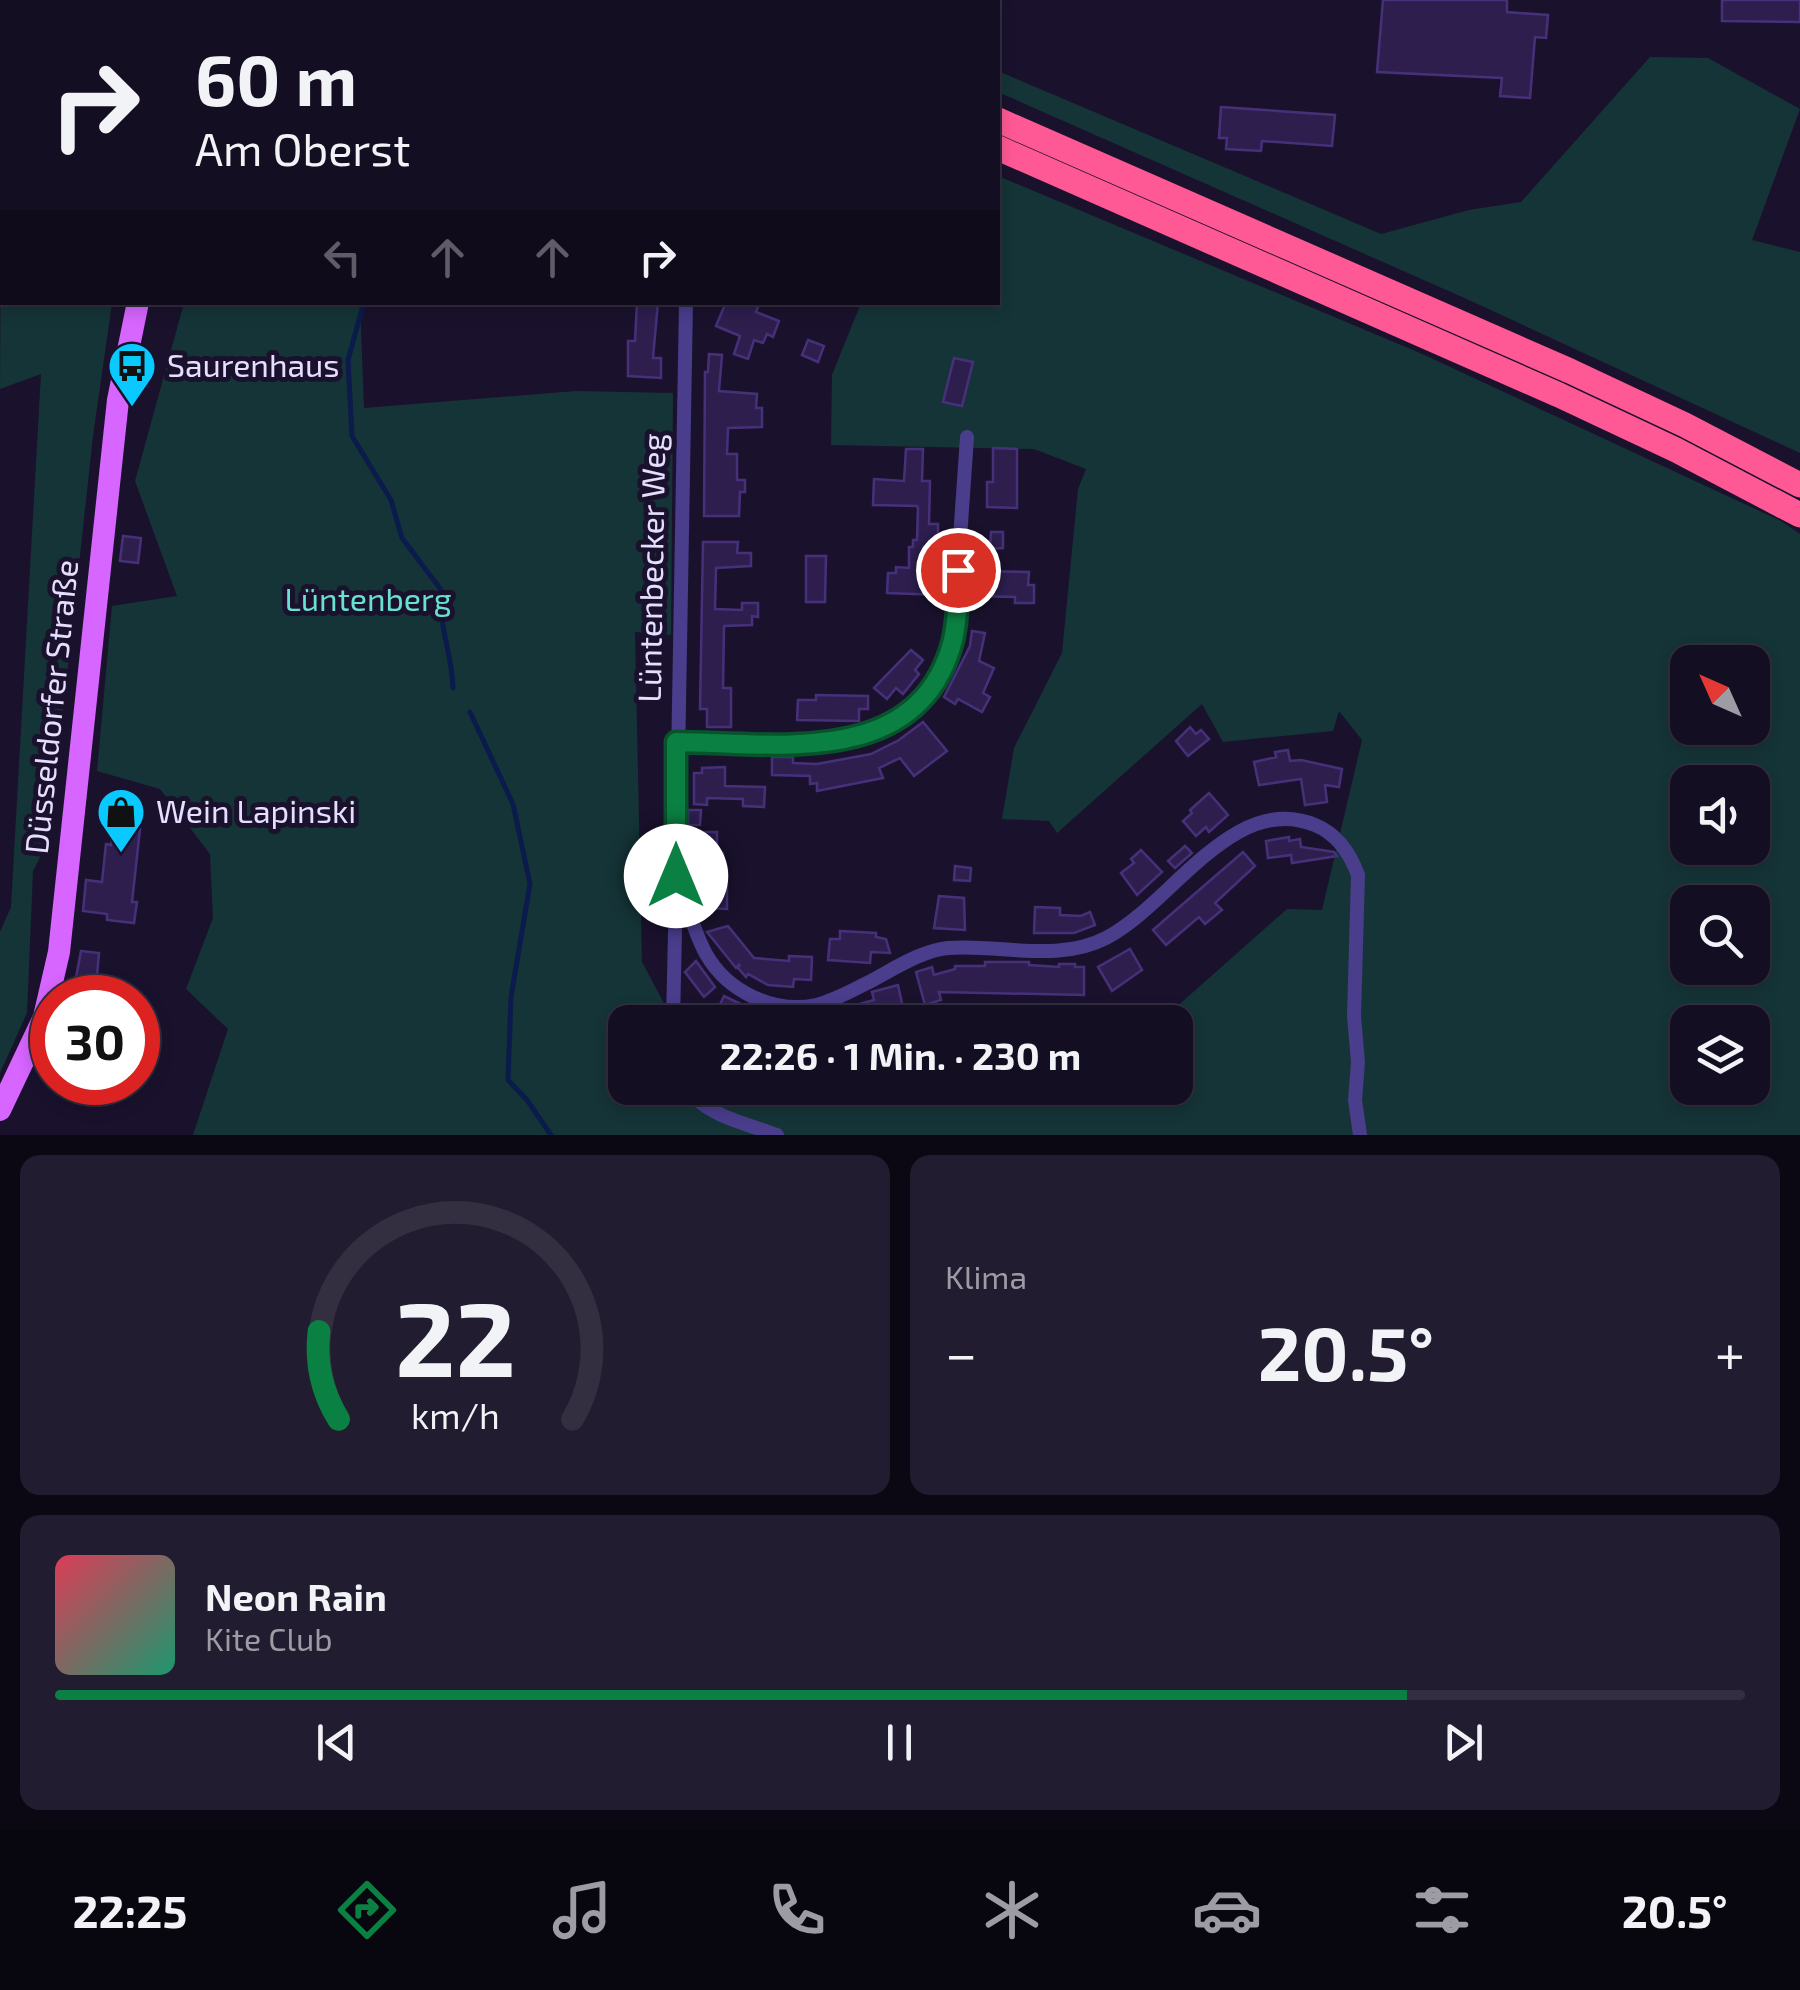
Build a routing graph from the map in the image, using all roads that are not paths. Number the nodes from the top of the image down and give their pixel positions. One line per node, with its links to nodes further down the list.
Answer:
1 (1000, 121): 6 (highway)
2 (1000, 149): 7 (highway)
3 (137, 305): 12 (main road, Düsseldorfer Straße)
4 (686, 305): 8 (street, Lüntenbecker Weg)
5 (967, 437): 8 (street)
6 (1800, 485)
7 (1800, 515)
8 (676, 742): 9 (street, Lüntenbecker Weg)
9 (676, 876): 10 (street); 14 (street, Lüntenbecker Weg)
10 (673, 1005)
11 (705, 1105): 13 (street)
12 (0, 1110)
13 (776, 1135)
14 (1360, 1135)

